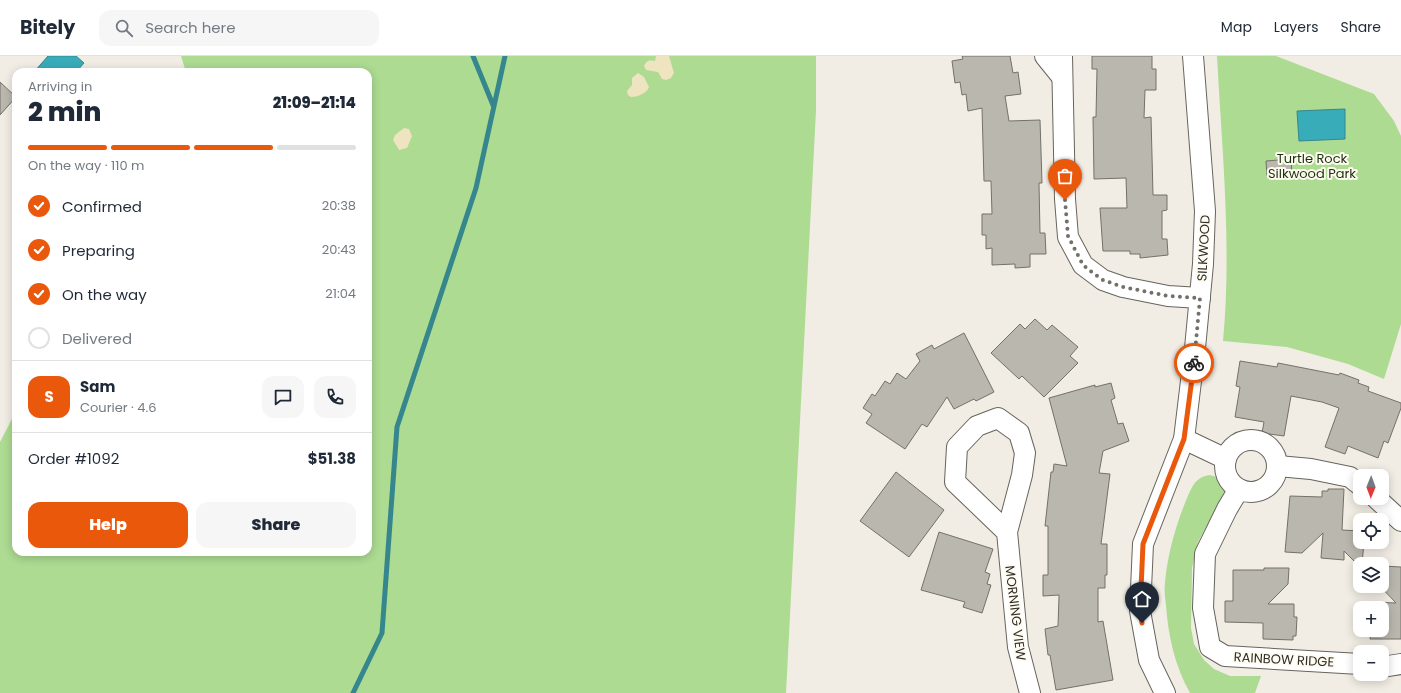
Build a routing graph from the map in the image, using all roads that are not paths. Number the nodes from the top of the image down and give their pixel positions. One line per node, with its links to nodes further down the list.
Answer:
1 (1045, 56): 4 (street)
2 (1062, 56): 4 (street)
3 (1193, 56): 5 (street, SILKWOOD)
4 (1062, 77): 5 (street)
5 (1200, 298): 6 (street, SILKWOOD)
6 (1184, 439): 7 (street); 18 (street, SILKWOOD)
7 (1226, 459): 8 (street); 10 (street)
8 (1278, 466): 9 (street); 10 (street)
9 (1353, 479)
10 (1239, 489): 14 (street, RAINBOW RIDGE)
11 (1384, 505): 12 (street)
12 (1401, 521)
13 (1007, 532): 13 (street, MORNING VIEW); 17 (street, MORNING VIEW)
14 (1353, 664)
15 (1401, 664): 16 (street)
16 (1389, 666)
17 (1030, 693)
18 (1165, 693)

